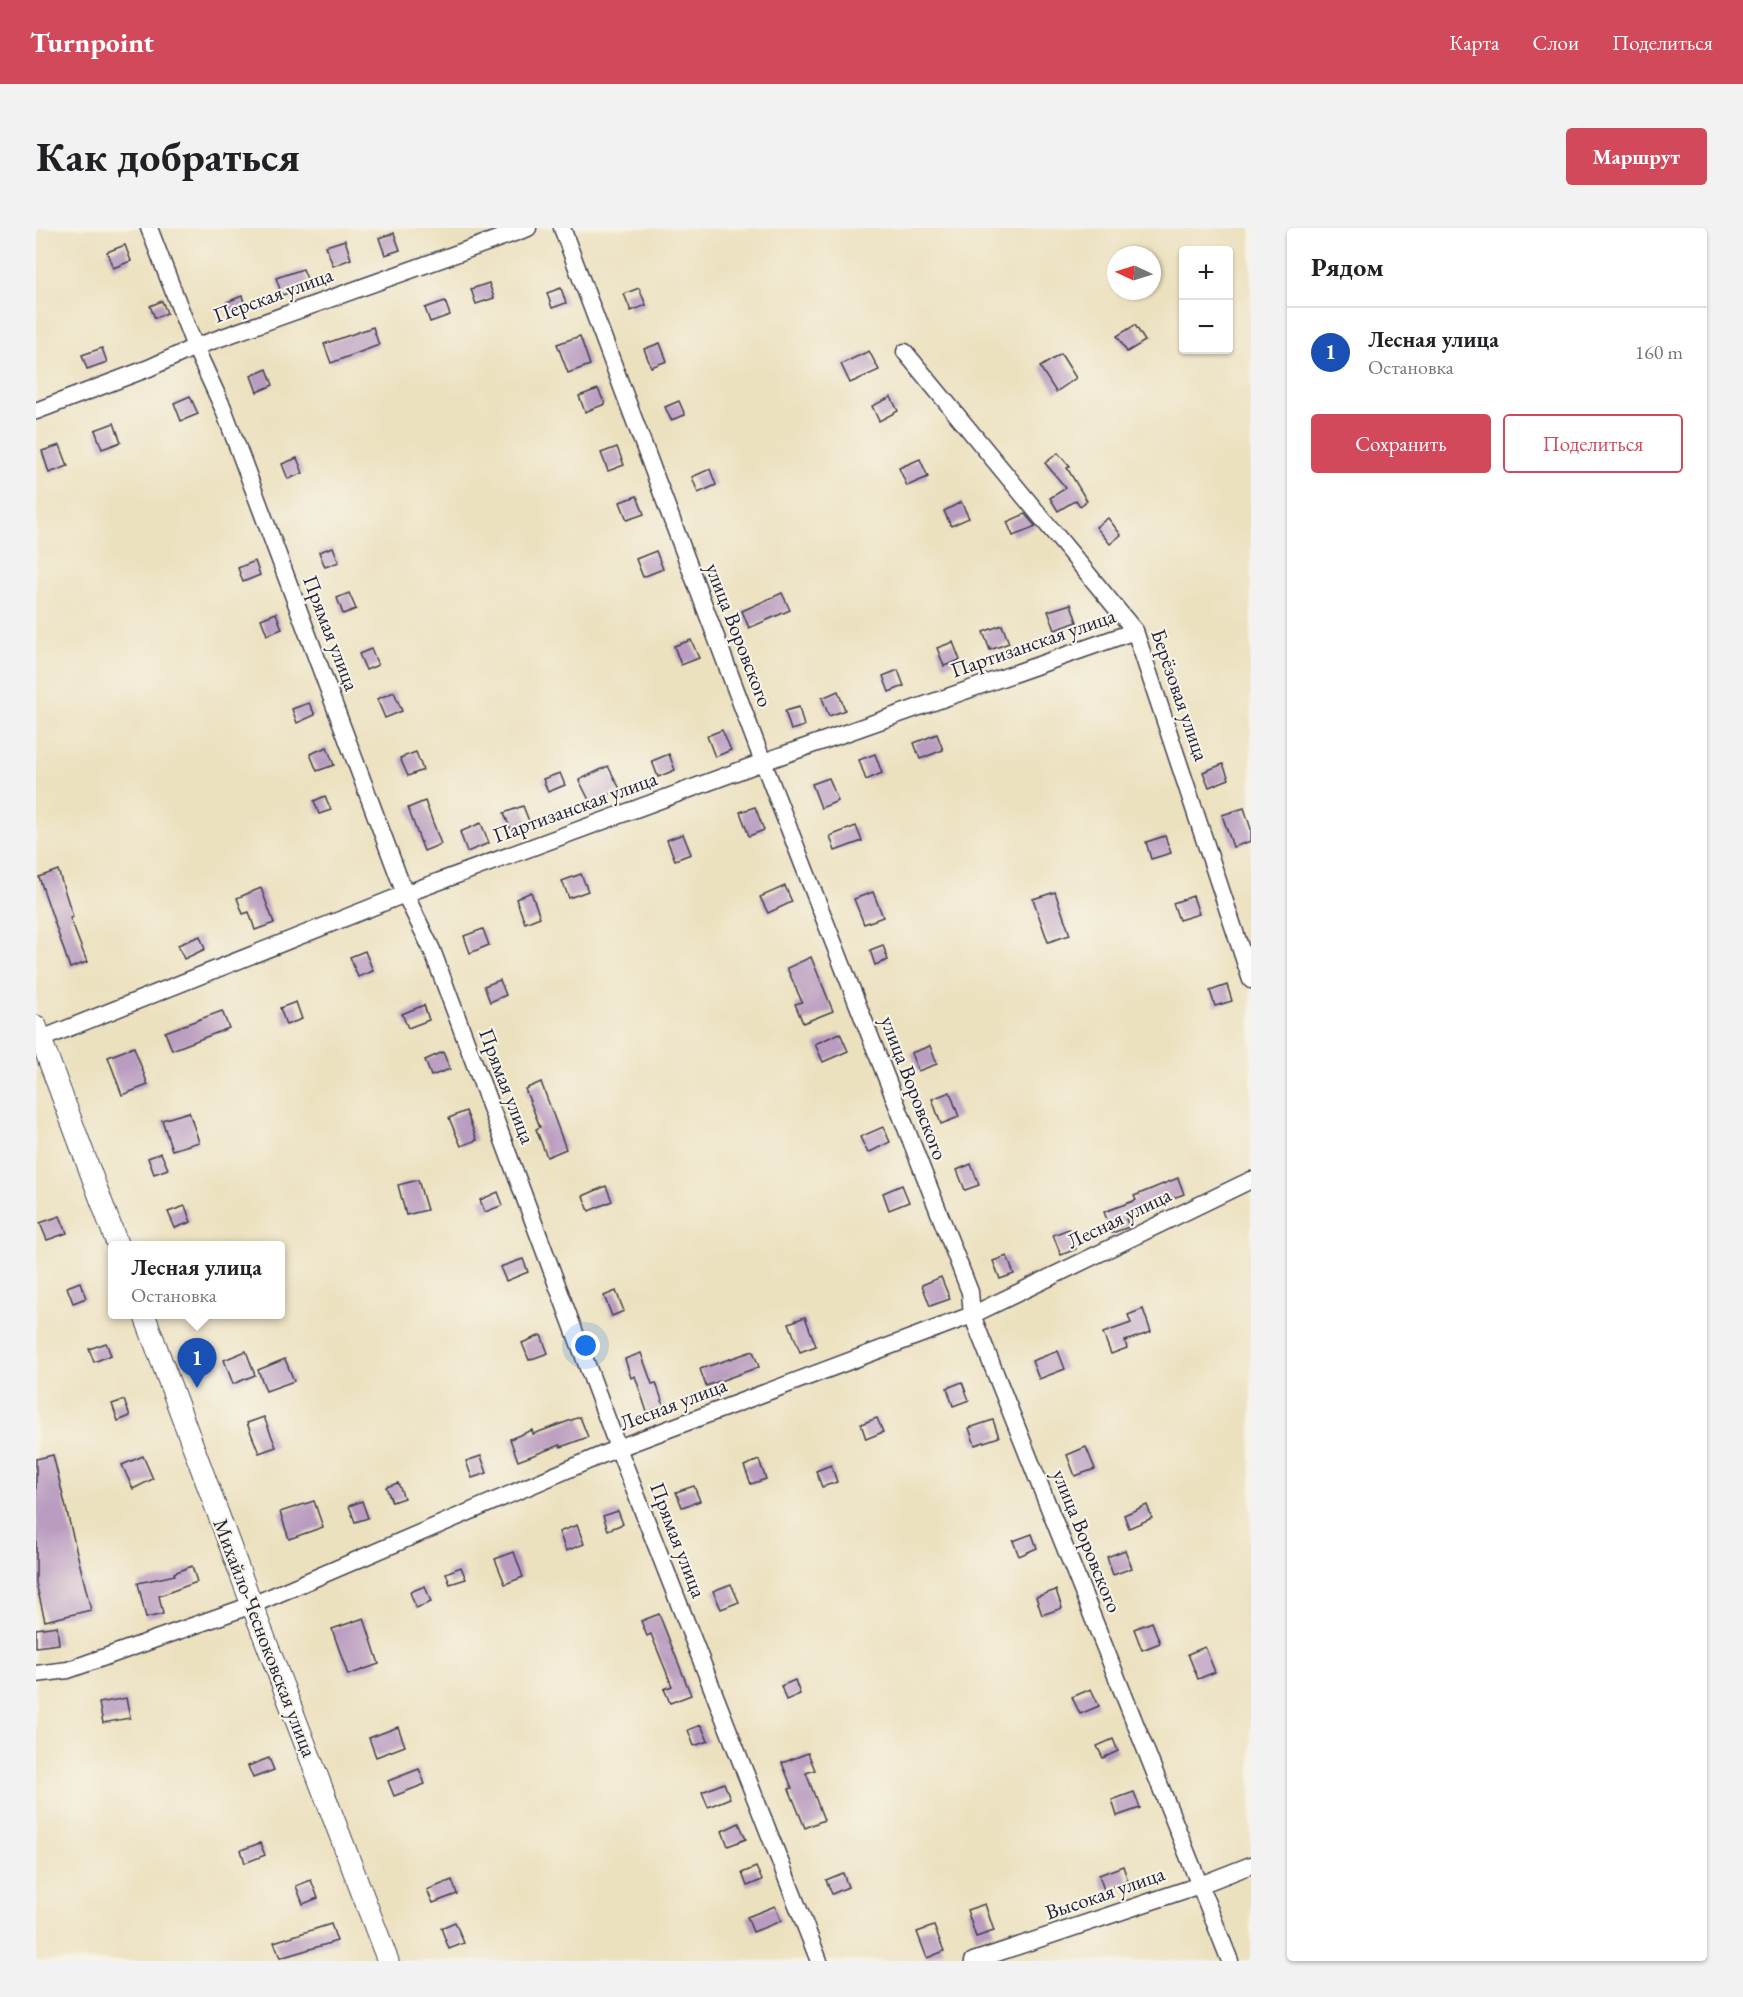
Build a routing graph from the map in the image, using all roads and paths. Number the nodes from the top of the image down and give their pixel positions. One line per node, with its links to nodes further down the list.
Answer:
1 (149, 228): 4 (street, Прямая улица)
2 (528, 228): 4 (street, Перская улица)
3 (562, 228): 8 (street, улица Воровского)
4 (195, 347): 6 (street, Перская улица); 9 (street, Прямая улица)
5 (905, 352): 7 (street, Берёзовая улица)
6 (36, 411)
7 (1136, 631): 8 (street, Партизанская улица); 10 (street, Берёзовая улица)
8 (763, 762): 9 (street, Партизанская улица); 14 (street, улица Воровского)
9 (405, 894): 11 (street, Партизанская улица); 16 (street, Прямая улица)
10 (1251, 980)
11 (38, 1035): 13 (street)
12 (1251, 1180): 14 (street, Лесная улица)
13 (116, 1241)
14 (972, 1315): 16 (street, Лесная улица); 20 (street, улица Воровского)
15 (146, 1319): 17 (street, Михайло-Чесноковская улица)
16 (618, 1448): 17 (street, Лесная улица); 22 (street, Прямая улица)
17 (252, 1605): 18 (street, Лесная улица); 21 (street, Михайло-Чесноковская улица)
18 (36, 1674)
19 (1251, 1865): 20 (street, Высокая улица)
20 (1200, 1885): 23 (street, Высокая улица); 24 (street, улица Воровского)
21 (388, 1961)
22 (819, 1961)
23 (973, 1961)
24 (1230, 1961)

